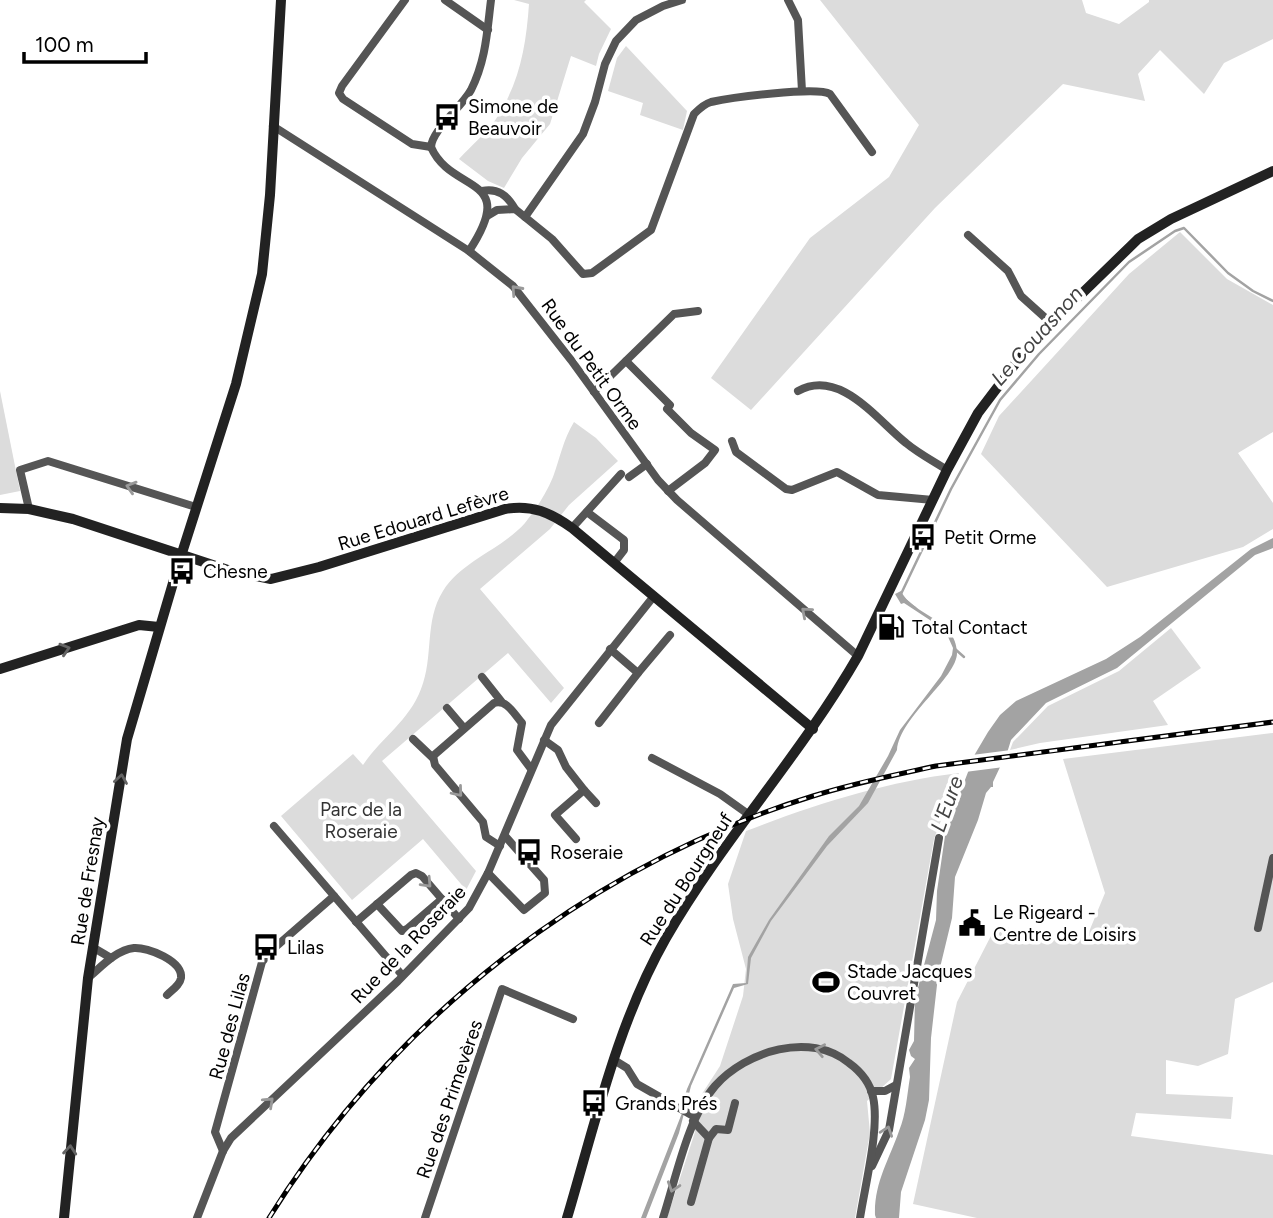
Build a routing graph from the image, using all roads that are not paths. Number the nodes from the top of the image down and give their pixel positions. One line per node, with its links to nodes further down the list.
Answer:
1 (281, 0): 9 (street, Rue de Fresnay)
2 (405, 0): 10 (street)
3 (445, 0): 7 (street)
4 (491, 0): 7 (street)
5 (682, 0): 16 (street)
6 (788, 0): 8 (street)
7 (488, 30): 10 (street)
8 (802, 91): 11 (street); 16 (street)
9 (273, 126): 18 (street, Rue du Petit Orme); 29 (street, Rue de Fresnay)
10 (431, 147): 13 (street)
11 (872, 152)
12 (1273, 171): 20 (street, Rue du Bourgneuf)
13 (482, 191): 14 (street); 15 (street)
14 (515, 209): 15 (street); 16 (street)
15 (486, 216): 18 (street)
16 (525, 217)
17 (968, 234): 20 (street)
18 (469, 251): 22 (street, Rue du Petit Orme, one-way to 18)
19 (698, 311): 21 (street)
20 (1051, 323): 26 (street, Rue du Bourgneuf)
21 (626, 361): 22 (street); 27 (street)
22 (594, 391): 25 (street, Rue du Petit Orme)
23 (797, 391): 26 (street)
24 (732, 440): 28 (street)
25 (647, 464): 27 (street, Rue du Petit Orme); 32 (street)
26 (947, 470): 28 (street, Rue du Bourgneuf)
27 (668, 491): 40 (street, Rue du Petit Orme, one-way to 27)
28 (933, 500): 40 (street, Rue du Bourgneuf)
29 (196, 507): 31 (street, one-way to 31); 34 (street, Rue de Fresnay)
30 (0, 508): 31 (street, Rue Edouard Lefèvre)
31 (29, 509): 34 (street, Rue Edouard Lefèvre)
32 (587, 512): 33 (street); 35 (street)
33 (572, 528): 34 (street, Rue Edouard Lefèvre); 35 (street, Rue Edouard Lefèvre)
34 (181, 556): 37 (street, Rue de Fresnay)
35 (614, 563): 36 (street, Rue Edouard Lefèvre)
36 (654, 596): 39 (street, Rue de la Roseraie); 48 (street, Rue Edouard Lefèvre)
37 (159, 627): 41 (street, one-way to 37); 70 (street, Rue de Fresnay, one-way to 37)
38 (670, 635): 42 (street)
39 (610, 649): 42 (street); 50 (street, Rue de la Roseraie)
40 (858, 656): 48 (street, Rue du Bourgneuf)
41 (0, 669)
42 (638, 673): 46 (street)
43 (482, 677): 44 (street)
44 (501, 702): 47 (street); 53 (street)
45 (447, 708): 47 (street)
46 (599, 723)
47 (464, 728): 51 (street)
48 (813, 729): 56 (street, Rue du Bourgneuf)
49 (413, 739): 51 (street)
50 (544, 740): 53 (street, Rue de la Roseraie); 54 (street)
51 (433, 758): 61 (street, one-way to 61)
52 (652, 758): 56 (street)
53 (531, 769): 58 (street, Rue de la Roseraie)
54 (584, 790): 55 (street); 60 (street)
55 (596, 803)
56 (748, 814): 76 (street, Rue du Bourgneuf)
57 (274, 826): 64 (street)
58 (505, 836): 61 (street, Rue de la Roseraie); 63 (street)
59 (939, 838): 77 (street)
60 (576, 839)
61 (500, 846): 63 (street, Rue de la Roseraie)
62 (1273, 858): 69 (street)
63 (488, 873): 67 (street, Rue de la Roseraie)
64 (334, 896): 68 (street); 82 (street, Rue des Lilas)
65 (442, 899): 66 (street, one-way to 65); 66 (street); 67 (street)
66 (377, 904): 68 (street)
67 (459, 919): 72 (street, Rue de la Roseraie)
68 (356, 922): 72 (street)
69 (1258, 928)
70 (94, 948): 71 (street); 73 (street, Rue de Fresnay)
71 (111, 958): 73 (street); 74 (street)
72 (402, 975): 82 (street, Rue de la Roseraie, one-way to 72)
73 (88, 978): 85 (street, Rue de Fresnay, one-way to 73)
74 (167, 995)
75 (573, 1019): 87 (street, Rue des Primevères)
76 (614, 1060): 80 (street); 88 (street, Rue du Bourgneuf)
77 (895, 1085): 78 (street); 83 (street, one-way to 77)
78 (871, 1091): 80 (street, one-way to 80); 83 (street)
79 (735, 1103): 81 (street)
80 (694, 1119): 81 (street); 89 (street, one-way to 89)
81 (709, 1138): 84 (street)
82 (223, 1151): 86 (street, Rue de la Roseraie)
83 (867, 1175): 90 (street)
84 (691, 1202)
85 (64, 1218)
86 (197, 1218)
87 (425, 1218)
88 (567, 1218)
89 (663, 1218)
90 (860, 1218)

